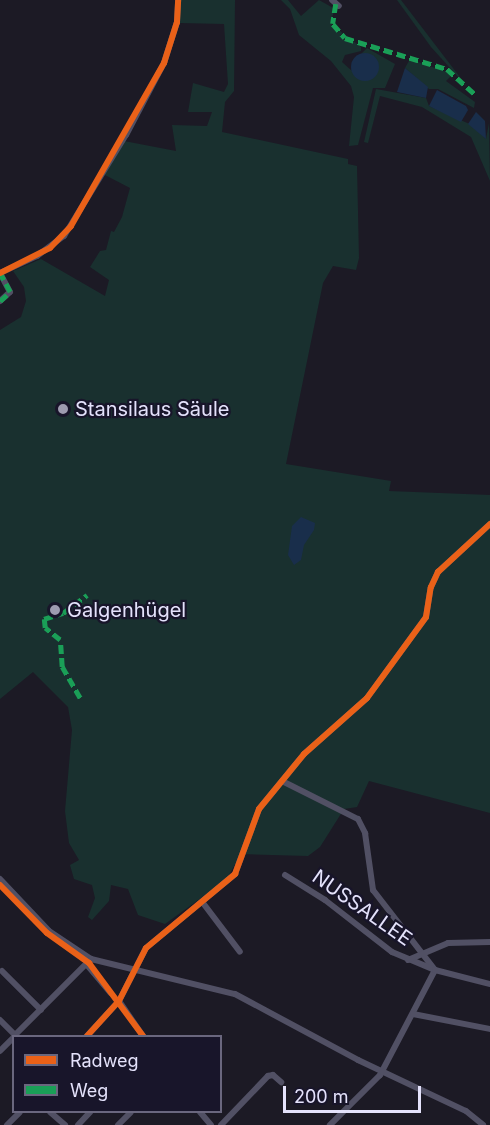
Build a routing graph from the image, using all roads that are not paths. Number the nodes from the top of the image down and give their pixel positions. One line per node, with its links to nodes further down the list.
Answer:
1 (178, 0): 4 (street)
2 (332, 0): 3 (street)
3 (339, 6)
4 (0, 301)
5 (490, 524): 6 (street)
6 (282, 781): 9 (street); 12 (street)
7 (285, 875): 13 (street, NUSSALLEE)
8 (0, 879): 14 (street)
9 (203, 903): 11 (street); 15 (street)
10 (490, 942): 12 (street)
11 (240, 951)
12 (425, 955): 13 (street); 16 (street)
13 (408, 961): 16 (street, NUSSALLEE)
14 (89, 962): 15 (street); 19 (street); 21 (street)
15 (137, 970): 20 (street); 31 (street)
16 (435, 970): 18 (street, NUSSALLEE); 22 (street)
17 (2, 971): 21 (street)
18 (490, 984)
19 (111, 993)
20 (119, 1001): 27 (street); 28 (street)
21 (41, 1010): 26 (street)
22 (413, 1014): 24 (street); 31 (street)
23 (0, 1020): 25 (street)
24 (490, 1029)
25 (13, 1035)
26 (15, 1035)
27 (88, 1035)
28 (142, 1035)
29 (12, 1038): 30 (street)
30 (0, 1051)
31 (381, 1071): 44 (street); 45 (street)
32 (281, 1082): 43 (street)
33 (19, 1113): 38 (street)
34 (51, 1113): 39 (street)
35 (89, 1113): 40 (street)
36 (130, 1113): 41 (street)
37 (201, 1113): 42 (street)
38 (7, 1125)
39 (65, 1125)
40 (78, 1125)
41 (118, 1125)
42 (212, 1125)
43 (221, 1125)
44 (330, 1125)
45 (483, 1125)

